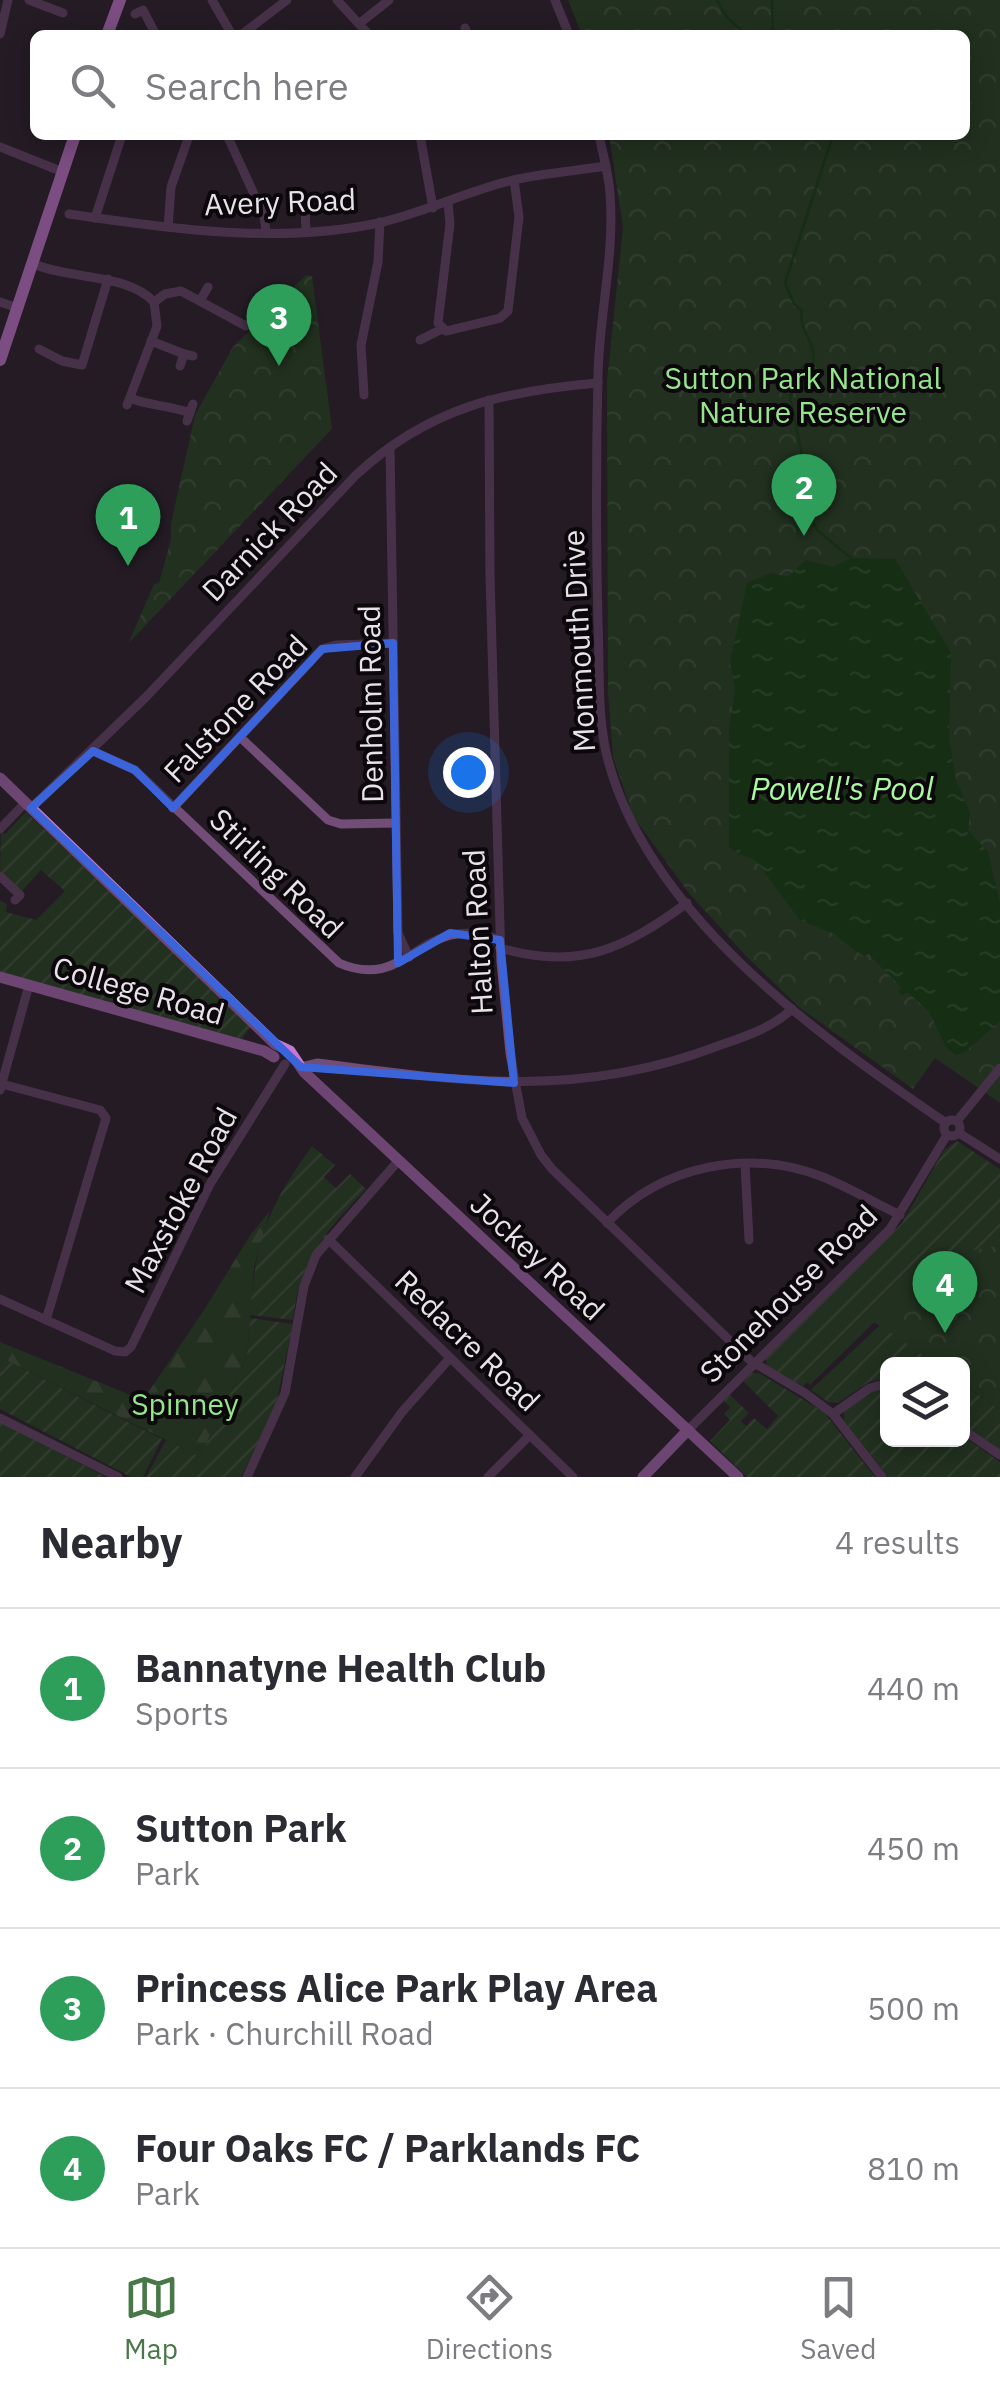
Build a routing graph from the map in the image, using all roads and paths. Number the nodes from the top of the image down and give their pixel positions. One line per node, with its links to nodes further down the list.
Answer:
1 (8, 0): 18 (street)
2 (29, 0): 9 (street)
3 (120, 0): 12 (highway)
4 (212, 0): 14 (street)
5 (286, 0): 15 (street)
6 (337, 0): 11 (street)
7 (390, 0): 11 (street)
8 (555, 0): 17 (street)
9 (64, 13)
10 (135, 14): 13 (street)
11 (360, 23): 16 (street)
12 (109, 30)
13 (153, 30)
14 (229, 30)
15 (247, 30)
16 (365, 30)
17 (568, 30)
18 (0, 34)
19 (73, 140): 27 (highway)
20 (120, 140): 33 (street)
21 (188, 140): 35 (street)
22 (229, 140): 37 (street)
23 (424, 140): 31 (street)
24 (601, 140): 26 (street, Monmouth Drive)
25 (0, 147): 27 (street)
26 (606, 166): 28 (street, Avery Road); 52 (street, Monmouth Drive)
27 (63, 172): 38 (highway)
28 (514, 180): 29 (street, Avery Road); 46 (street)
29 (448, 202): 31 (street, Avery Road); 46 (street)
30 (304, 203): 36 (street)
31 (433, 208): 34 (street, Avery Road)
32 (69, 214): 33 (street, Avery Road)
33 (94, 218): 35 (street, Avery Road)
34 (380, 222): 36 (street, Avery Road); 53 (street)
35 (168, 227): 37 (street, Avery Road)
36 (306, 231): 37 (street, Avery Road)
37 (266, 232)
38 (34, 264): 39 (street); 45 (highway)
39 (108, 280): 44 (street); 49 (street)
40 (208, 287): 42 (street)
41 (260, 296): 42 (street)
42 (200, 301): 44 (street)
43 (0, 302): 45 (street)
44 (154, 302): 48 (street)
45 (18, 308): 50 (highway)
46 (442, 329): 47 (street)
47 (420, 340)
48 (151, 341): 51 (street); 55 (street)
49 (51, 342)
50 (0, 360)
51 (180, 366)
52 (598, 384): 54 (street, Darnick Road); 67 (street, Monmouth Drive)
53 (366, 389)
54 (489, 400): 56 (street, Darnick Road); 68 (street, Halton Road)
55 (190, 412)
56 (390, 448): 57 (street, Denholm Road); 59 (street, Darnick Road)
57 (393, 643): 58 (street, Falstone Road); 63 (street, Denholm Road)
58 (240, 737): 62 (street, Falstone Road); 63 (street)
59 (92, 751): 61 (street, Darnick Road); 62 (street, Stirling Road)
60 (0, 778): 61 (main road, Jockey Road)
61 (28, 805): 64 (street, Darnick Road); 73 (main road, Jockey Road)
62 (173, 808): 69 (street, Stirling Road)
63 (396, 823): 69 (street, Denholm Road)
64 (0, 829)
65 (0, 876): 66 (street)
66 (20, 898)
67 (687, 902): 68 (street, Stirling Road); 72 (street, Monmouth Drive)
68 (500, 944): 69 (street, Stirling Road); 75 (street, Halton Road)
69 (409, 957)
70 (0, 977): 71 (main road, College Road)
71 (29, 986): 73 (main road, College Road); 76 (street)
72 (792, 1009): 75 (street); 77 (street, Monmouth Drive)
73 (285, 1058): 75 (street); 80 (main road, Jockey Road); 88 (street, Maxstoke Road)
74 (1000, 1068): 77 (street)
75 (514, 1083): 84 (street, Halton Road)
76 (1, 1087): 88 (street)
77 (951, 1122): 78 (street); 79 (street)
78 (959, 1133): 79 (street); 81 (street)
79 (947, 1135): 83 (street, Stonehouse Road)
80 (399, 1160): 85 (street); 94 (main road, Jockey Road)
81 (1000, 1160)
82 (745, 1164): 83 (street); 84 (street); 86 (street)
83 (900, 1215): 90 (street, Stonehouse Road)
84 (607, 1222): 90 (street, Halton Road)
85 (328, 1239): 89 (street, Redacre Road); 99 (street)
86 (749, 1240)
87 (0, 1299): 88 (street)
88 (46, 1320)
89 (450, 1358): 96 (street, Redacre Road); 100 (street)
90 (755, 1364): 92 (street, Halton Road); 94 (street, Stonehouse Road)
91 (880, 1385): 92 (street)
92 (833, 1414): 105 (street, Halton Road)
93 (0, 1418): 98 (street)
94 (688, 1430): 103 (main road); 104 (main road, Jockey Road)
95 (970, 1434): 97 (street)
96 (530, 1435): 101 (street); 102 (street, Redacre Road)
97 (1000, 1455)
98 (118, 1477)
99 (247, 1477)
100 (355, 1477)
101 (488, 1477)
102 (572, 1477)
103 (642, 1477)
104 (738, 1477)
105 (882, 1477)

